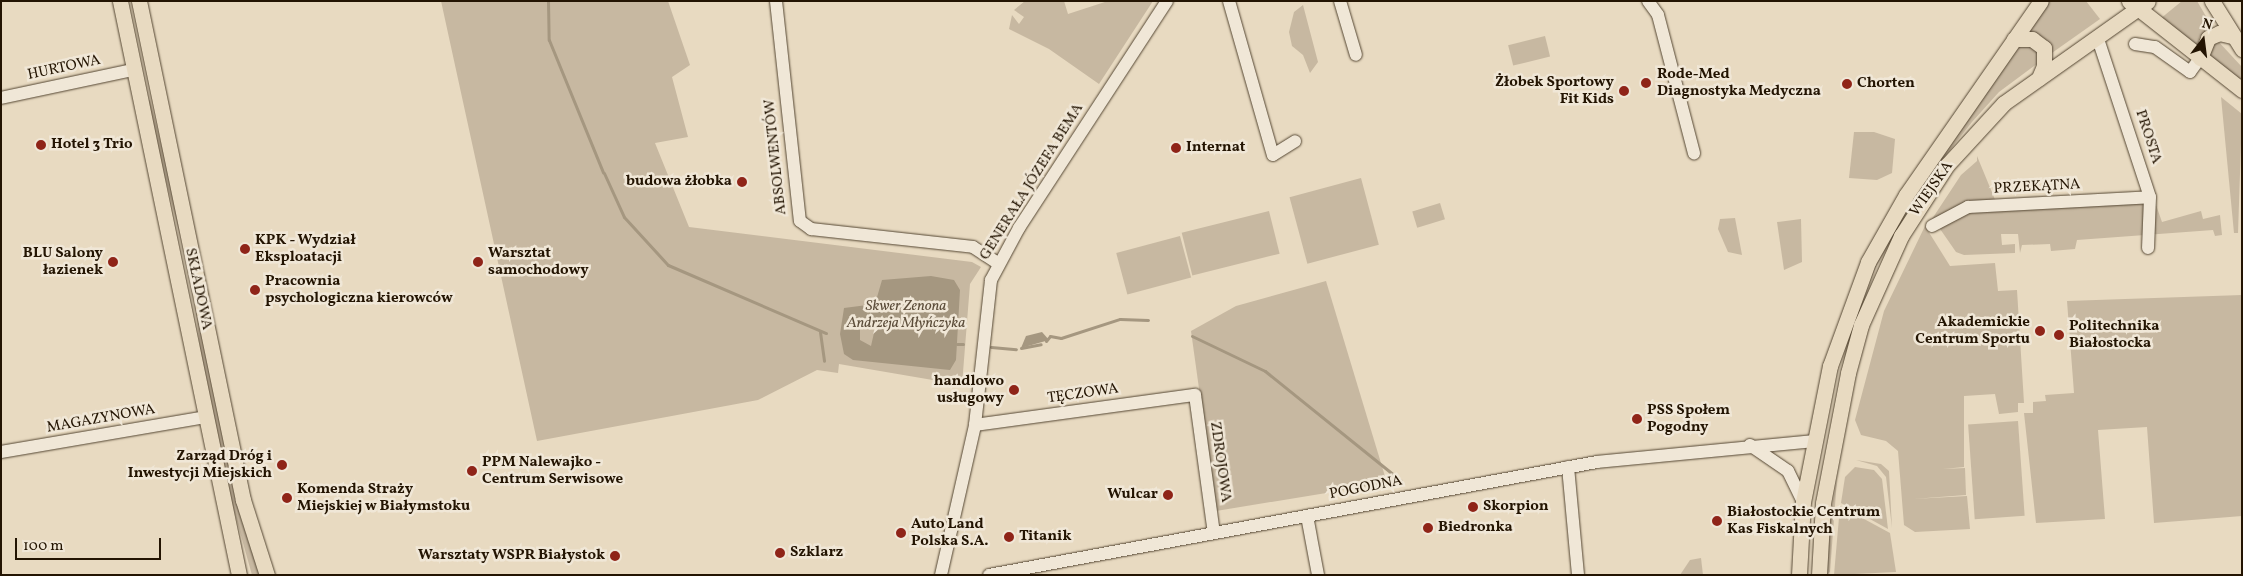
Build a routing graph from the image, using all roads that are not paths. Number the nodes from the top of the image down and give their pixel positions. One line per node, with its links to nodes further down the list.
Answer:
1 (120, 1): 19 (main road, SKŁADOWA)
2 (139, 1): 18 (main road, SKŁADOWA)
3 (776, 1): 30 (street, ABSOLWENTÓW)
4 (1167, 1): 30 (street, GENERAŁA JÓZEFA BEMA)
5 (1229, 1): 23 (street)
6 (1340, 1): 16 (street)
7 (1648, 1): 24 (street)
8 (2041, 1): 12 (main road, WIEJSKA)
9 (2212, 1): 11 (main road)
10 (2139, 4): 13 (main road, WIEJSKA); 17 (main road)
11 (2232, 36): 15 (main road); 17 (main road)
12 (2014, 39): 20 (main road); 34 (main road, WIEJSKA)
13 (2098, 39): 20 (main road, WIEJSKA); 25 (street, PROSTA)
14 (2135, 44): 17 (street)
15 (2242, 49)
16 (1356, 55)
17 (2200, 58): 21 (main road)
18 (151, 66): 19 (main road); 28 (main road, SKŁADOWA)
19 (134, 70): 22 (street, HURTOWA); 29 (main road, SKŁADOWA)
20 (2039, 78): 35 (main road, WIEJSKA)
21 (2242, 90)
22 (1, 98)
23 (1295, 141)
24 (1694, 153)
25 (2150, 196): 26 (street, PRZEKĄTNA); 27 (street, PROSTA)
26 (1932, 226)
27 (2148, 248)
28 (192, 260): 29 (main road); 43 (main road, SKŁADOWA)
29 (175, 263): 32 (main road, SKŁADOWA)
30 (999, 264): 33 (street, GENERAŁA JÓZEFA BEMA)
31 (1195, 395): 33 (street, TĘCZOWA); 41 (street, ZDROJOWA)
32 (205, 417): 37 (street, MAGAZYNOWA); 42 (main road, SKŁADOWA)
33 (975, 425): 44 (street, GENERAŁA JÓZEFA BEMA)
34 (1814, 441): 35 (main road); 36 (street, POGODNA); 39 (main road, WIEJSKA)
35 (1834, 444): 49 (main road, WIEJSKA)
36 (1750, 445): 38 (street, POGODNA); 39 (street)
37 (1, 452)
38 (1568, 467): 40 (street, POGODNA); 47 (street)
39 (1803, 502): 48 (main road, WIEJSKA)
40 (1308, 516): 41 (street, POGODNA); 46 (street)
41 (1214, 533): 45 (street, POGODNA)
42 (239, 575)
43 (267, 575)
44 (941, 575)
45 (989, 575)
46 (1318, 575)
47 (1578, 575)
48 (1800, 575)
49 (1818, 575)

